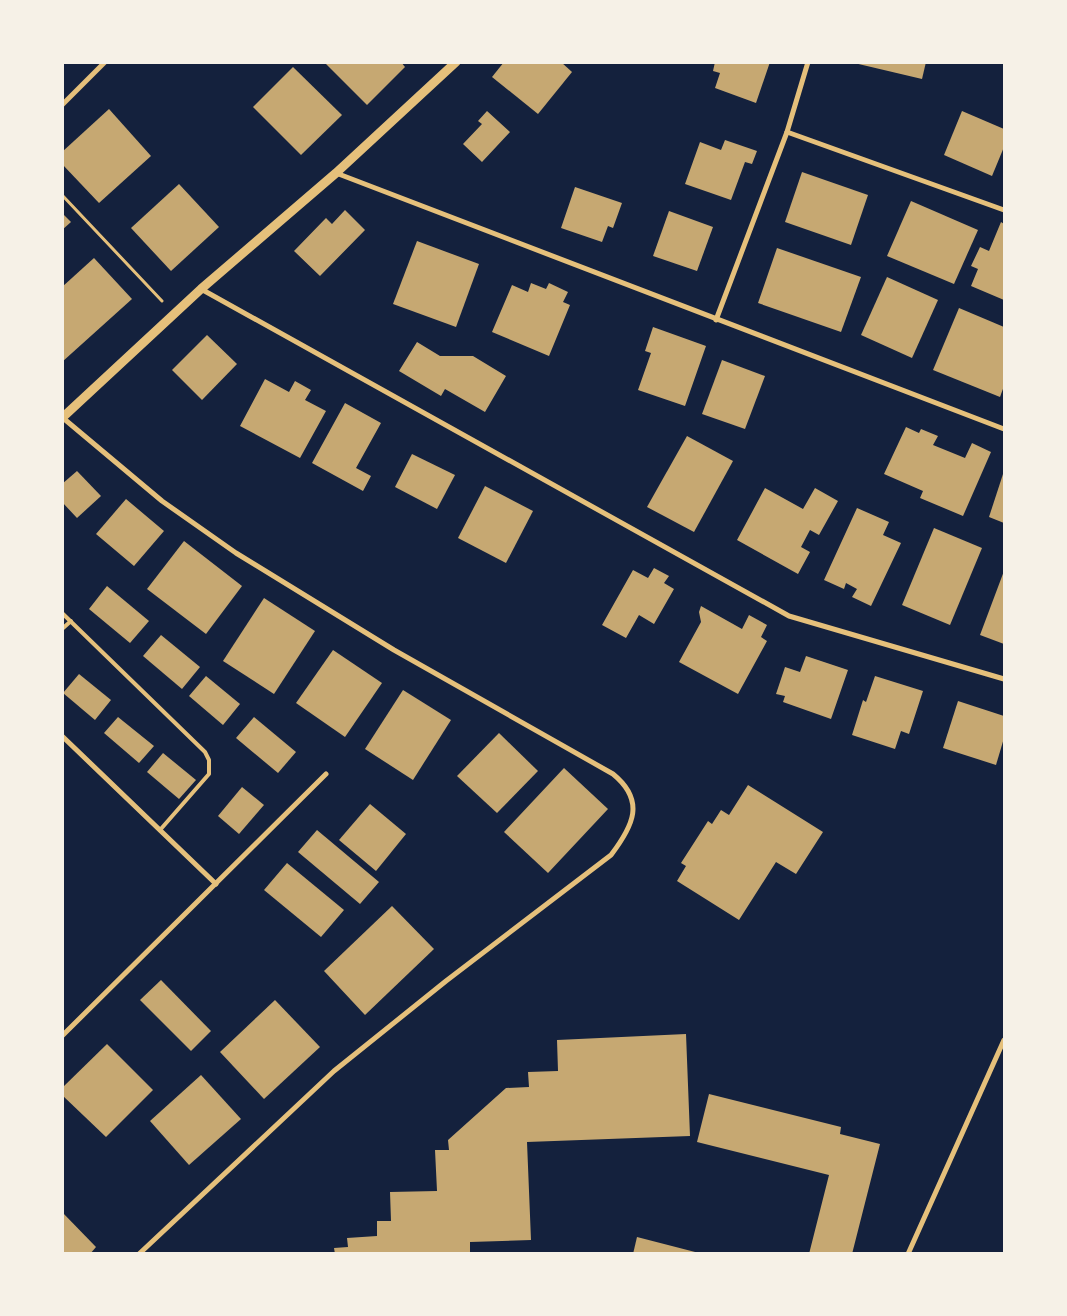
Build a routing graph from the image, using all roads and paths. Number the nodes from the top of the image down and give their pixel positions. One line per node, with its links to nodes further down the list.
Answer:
1 (105, 62): 4 (street)
2 (456, 62): 6 (street)
3 (808, 62): 5 (street)
4 (62, 105)
5 (787, 132): 8 (street); 11 (street)
6 (336, 173): 9 (street); 11 (street)
7 (62, 195): 10 (path)
8 (1004, 210)
9 (201, 289): 10 (street); 17 (street)
10 (174, 314): 12 (street)
11 (716, 320): 13 (street)
12 (63, 418): 24 (street)
13 (1004, 430)
14 (62, 613): 15 (lane)
15 (71, 620): 16 (lane); 20 (lane)
16 (62, 629)
17 (1004, 679)
18 (62, 736): 20 (street)
19 (326, 774): 21 (street)
20 (160, 830): 21 (street)
21 (216, 884): 22 (street)
22 (62, 1036)
23 (1004, 1040): 25 (street)
24 (139, 1254)
25 (908, 1254)

